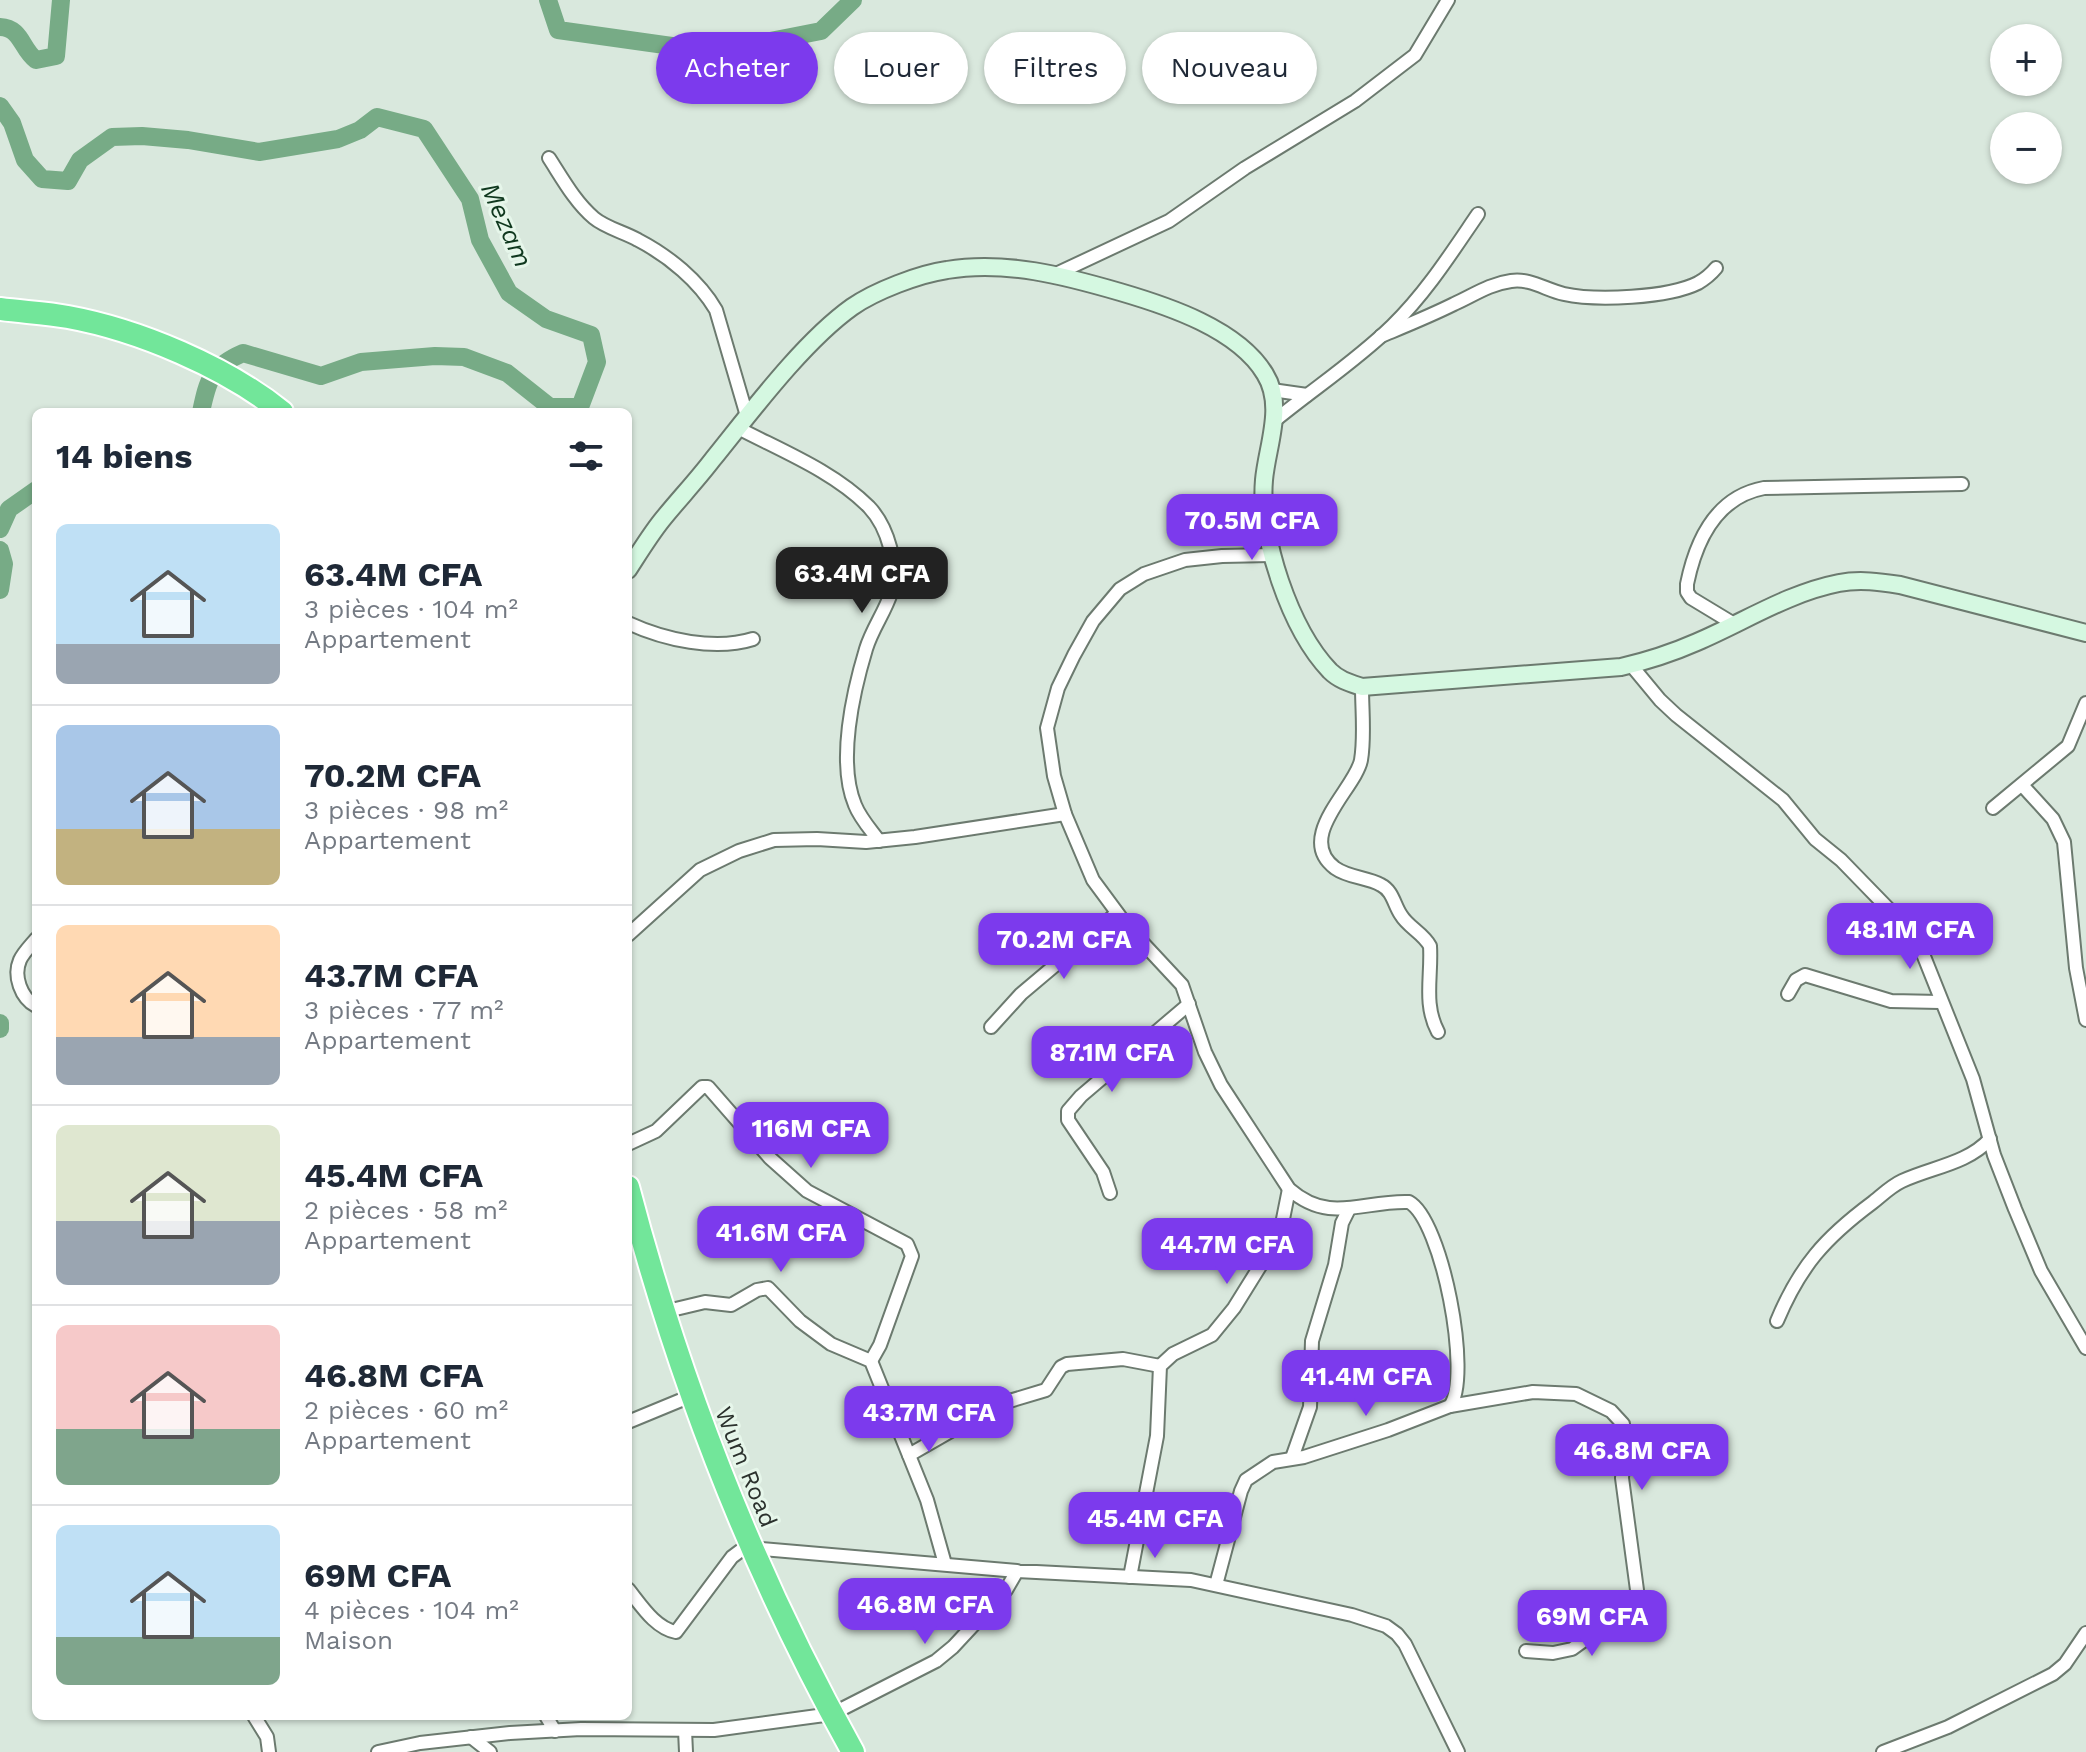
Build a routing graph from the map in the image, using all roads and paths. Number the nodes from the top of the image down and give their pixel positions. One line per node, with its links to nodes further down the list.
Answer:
1 (1448, 0): 5 (street)
2 (549, 158): 11 (street)
3 (1478, 214): 7 (street)
4 (1716, 268): 7 (street)
5 (1056, 274): 8 (street); 11 (street)
6 (0, 309): 10 (highway)
7 (1381, 336): 9 (street)
8 (1272, 390): 9 (street); 12 (street)
9 (1307, 395): 12 (street)
10 (277, 408)
11 (743, 422): 15 (street); 26 (street)
12 (1273, 422): 14 (street)
13 (1962, 484): 16 (street)
14 (1271, 555): 21 (street); 25 (street)
15 (632, 564)
16 (1734, 624): 18 (street); 20 (street)
17 (632, 625): 19 (street)
18 (2086, 633)
19 (753, 639)
20 (1631, 665): 21 (street); 31 (street)
21 (1362, 687): 36 (street)
22 (2086, 703): 23 (street)
23 (2022, 785): 24 (street); 34 (street)
24 (1993, 808)
25 (1065, 814): 26 (street); 27 (street)
26 (879, 841): 28 (street)
27 (1117, 913): 33 (street); 35 (street)
28 (632, 931)
29 (32, 944): 32 (street)
30 (1788, 994): 31 (street)
31 (1940, 1002): 37 (street)
32 (32, 1004)
33 (1189, 1004): 41 (street); 42 (street)
34 (2086, 1020)
35 (991, 1027)
36 (1438, 1032)
37 (1990, 1139): 39 (street); 40 (street)
38 (632, 1142): 48 (street)
39 (1972, 1155): 40 (street); 46 (street)
40 (1997, 1162): 47 (street)
41 (1289, 1189): 44 (street); 49 (street)
42 (1110, 1193)
43 (632, 1201): 45 (highway, Wum Road)
44 (1344, 1209): 51 (street); 54 (street)
45 (663, 1312): 48 (street); 50 (highway, Wum Road)
46 (1777, 1321)
47 (2086, 1348)
48 (871, 1361): 53 (street)
49 (1160, 1366): 53 (street); 58 (street)
50 (691, 1396): 52 (street); 55 (highway, Wum Road)
51 (1450, 1406): 54 (street); 62 (street)
52 (632, 1420)
53 (909, 1455): 56 (street)
54 (1292, 1458): 59 (street)
55 (750, 1548): 56 (street); 60 (street); 63 (highway, Wum Road)
56 (945, 1564): 57 (street)
57 (1017, 1571): 58 (street); 63 (street)
58 (1130, 1577): 59 (street)
59 (1216, 1585): 74 (street)
60 (632, 1594)
61 (2086, 1633): 75 (street)
62 (1526, 1651)
63 (832, 1714): 66 (street); 73 (highway, Wum Road)
64 (256, 1720): 69 (street)
65 (548, 1720): 67 (street)
66 (685, 1730): 67 (street); 72 (street)
67 (555, 1731): 68 (street)
68 (471, 1737): 70 (street); 71 (street)
69 (269, 1752)
70 (378, 1752)
71 (490, 1752)
72 (686, 1752)
73 (853, 1752)
74 (1458, 1752)
75 (1883, 1752)

